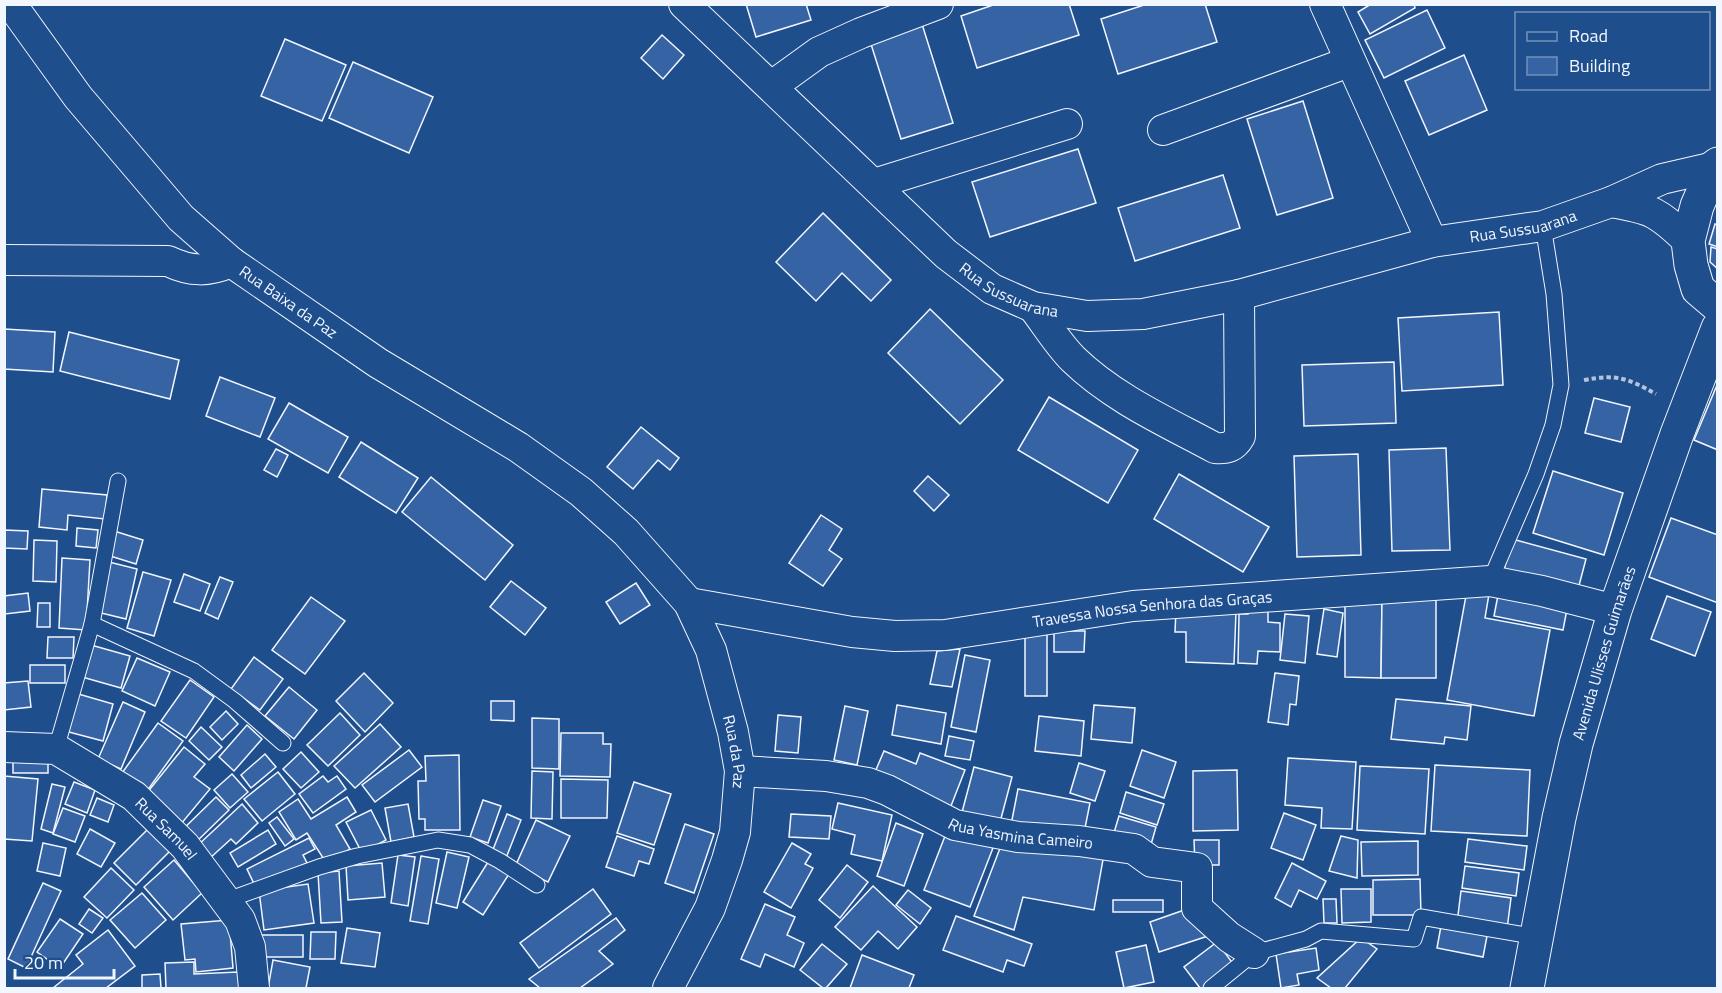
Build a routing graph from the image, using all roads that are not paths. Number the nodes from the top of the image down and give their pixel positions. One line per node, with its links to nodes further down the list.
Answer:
1 (11, 4): 12 (street, Rua Baixa da Paz)
2 (684, 4): 6 (street, Rua Sussuarana)
3 (938, 4): 6 (street)
4 (1324, 4): 5 (street)
5 (1349, 62): 8 (street); 15 (street)
6 (772, 86): 10 (street, Rua Sussuarana)
7 (1067, 124): 10 (street)
8 (1163, 130)
9 (1716, 166): 11 (street, Rua Sussuarana); 14 (main road, Rua Sussuarana)
10 (874, 184): 21 (street, Rua Sussuarana)
11 (1611, 202): 13 (street, Rua Sussuarana); 14 (street)
12 (181, 218): 17 (street); 18 (street, Rua Baixa da Paz)
13 (1543, 226): 15 (street, Rua Sussuarana); 25 (lane)
14 (1688, 241): 20 (main road, Rua Sussuarana)
15 (1432, 242): 19 (street, Rua Sussuarana)
16 (4, 260): 17 (street)
17 (168, 261): 18 (street)
18 (231, 262): 24 (street, Rua Baixa da Paz)
19 (1239, 295): 21 (street, Rua Sussuarana); 21 (street)
20 (1718, 306)
21 (1033, 307)
22 (1718, 328): 27 (main road, Avenida Ulisses Guimarães)
23 (118, 481): 28 (lane)
24 (626, 532): 26 (street, Rua da Paz)
25 (1490, 581): 26 (street, Travessa Nossa Senhora das Graças); 27 (street, Travessa Nossa Senhora das Graças)
26 (689, 603): 32 (street, Rua da Paz)
27 (1615, 610): 35 (main road, Avenida Ulisses Guimarães)
28 (92, 624): 29 (lane); 31 (lane)
29 (284, 743)
30 (4, 747): 31 (street, Rua Samuel)
31 (56, 749): 34 (street, Rua Samuel)
32 (740, 771): 36 (street, Rua Yasmina Cameiro); 38 (street, Rua da Paz)
33 (537, 885): 34 (lane)
34 (225, 902): 37 (street, Rua Samuel)
35 (1537, 937): 36 (lane); 40 (main road, Avenida Ulisses Guimarães)
36 (1254, 952): 39 (lane)
37 (254, 988)
38 (668, 988)
39 (1211, 988)
40 (1527, 988)

